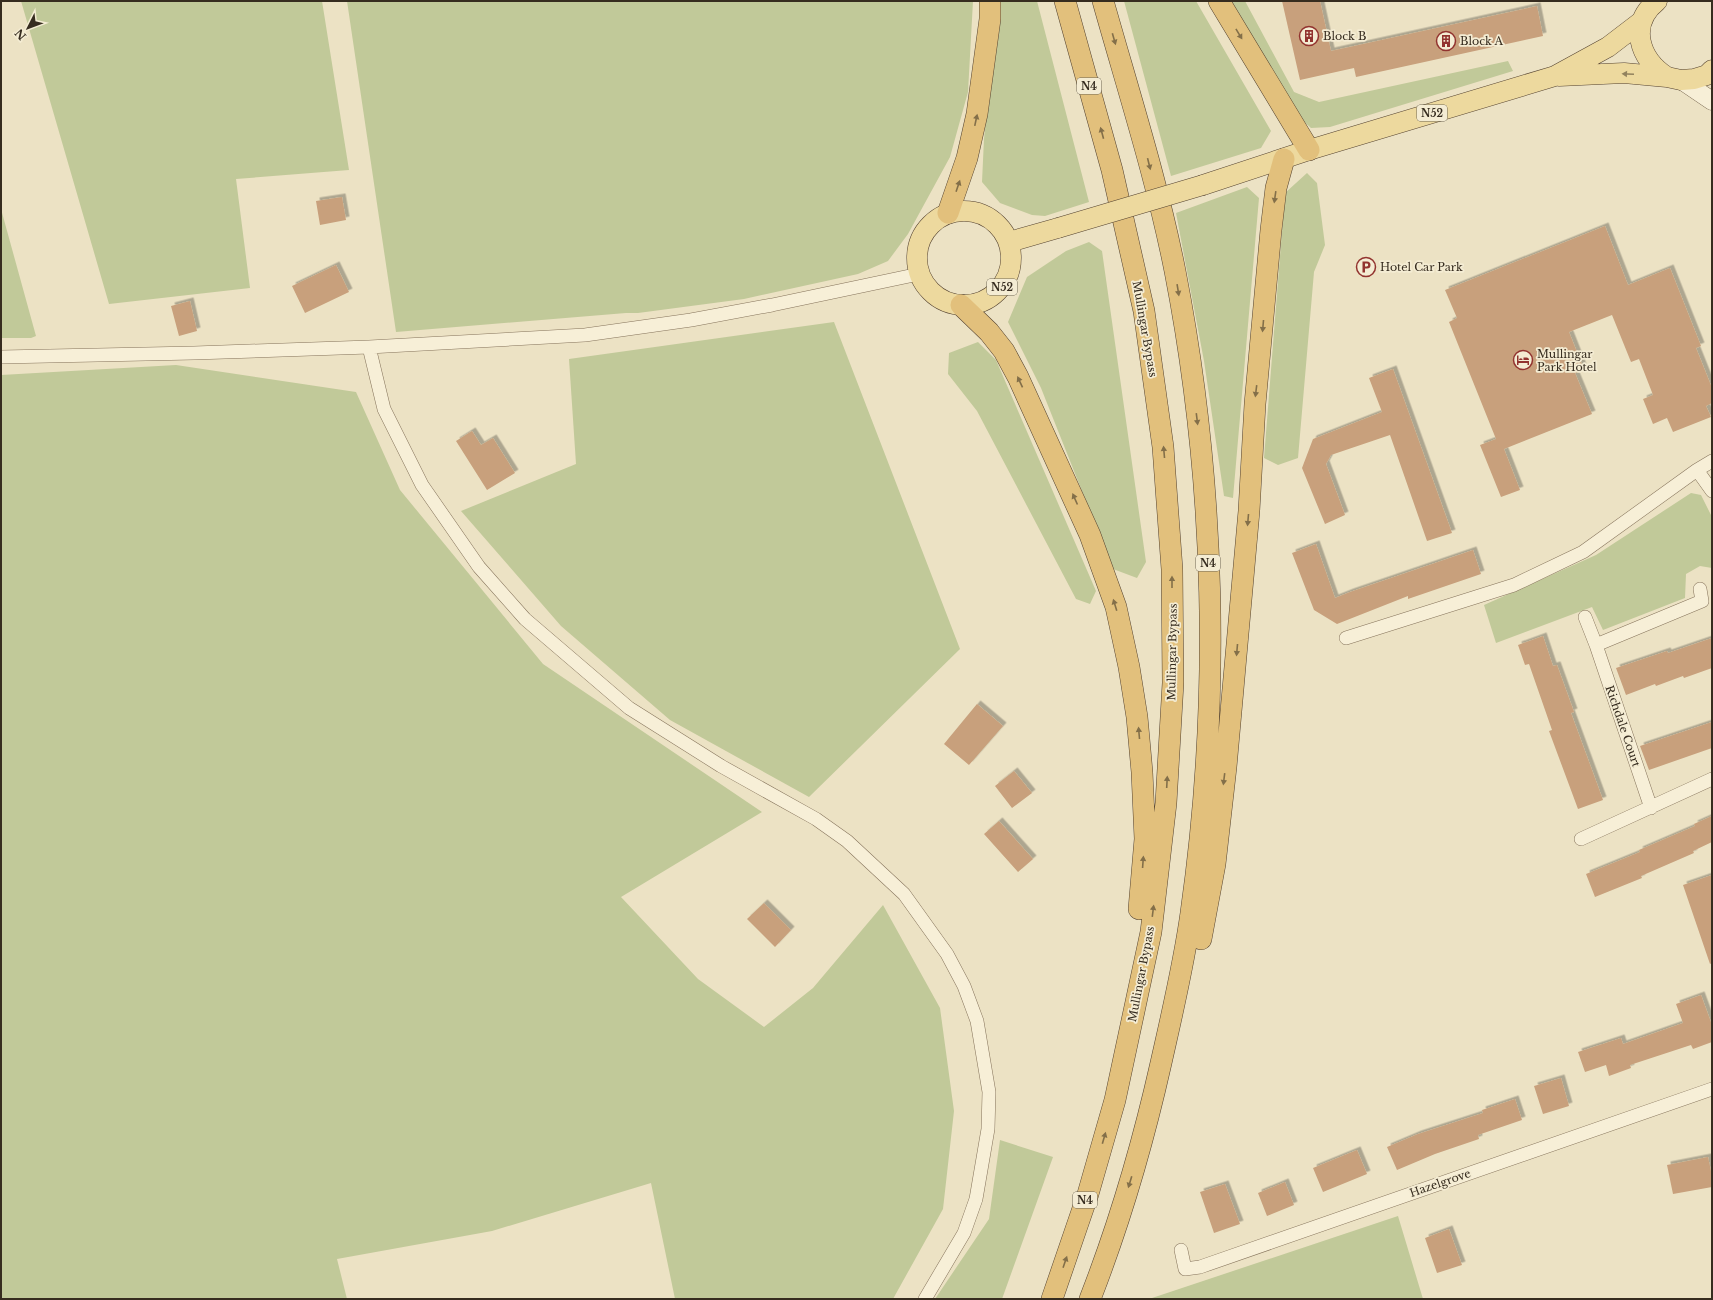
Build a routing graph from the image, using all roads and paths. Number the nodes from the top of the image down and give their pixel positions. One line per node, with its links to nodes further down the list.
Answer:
1 (990, 1): 12 (highway, one-way to 1)
2 (1065, 1): 29 (highway, Mullingar Bypass / N4, one-way to 2)
3 (1103, 1): 30 (highway, N4, one-way to 30)
4 (1218, 1): 10 (highway, one-way to 10)
5 (1650, 7): 7 (main road, N52); 8 (main road, N52)
6 (1712, 70): 8 (main road, N52)
7 (1555, 76): 8 (main road, N52, one-way to 7); 10 (main road, N52)
8 (1674, 78): 9 (main road)
9 (1712, 101)
10 (1309, 150): 11 (main road, N52)
11 (1284, 159): 13 (main road, N52, bridge); 30 (highway, N4, one-way to 30)
12 (948, 213): 13 (main road, N52); 14 (main road)
13 (1009, 242): 15 (main road, N52)
14 (919, 274): 15 (main road); 16 (street)
15 (961, 306): 29 (highway, N4, one-way to 15)
16 (369, 347): 17 (street); 32 (street)
17 (1, 357)
18 (1712, 461): 19 (street)
19 (1697, 470): 20 (street); 23 (street)
20 (1712, 491)
21 (1700, 589): 24 (street)
22 (1585, 617): 24 (street, Richdale Court)
23 (1346, 638)
24 (1596, 645): 26 (street, Richdale Court)
25 (1712, 779): 26 (street)
26 (1651, 808): 27 (street)
27 (1581, 839)
28 (1712, 1089): 31 (street, Hazelgrove)
29 (1115, 1100): 33 (highway, Mullingar Bypass / N4, one-way to 29)
30 (1146, 1131): 34 (highway, N4, one-way to 34)
31 (1181, 1250)
32 (925, 1299)
33 (1052, 1299)
34 (1090, 1299)

